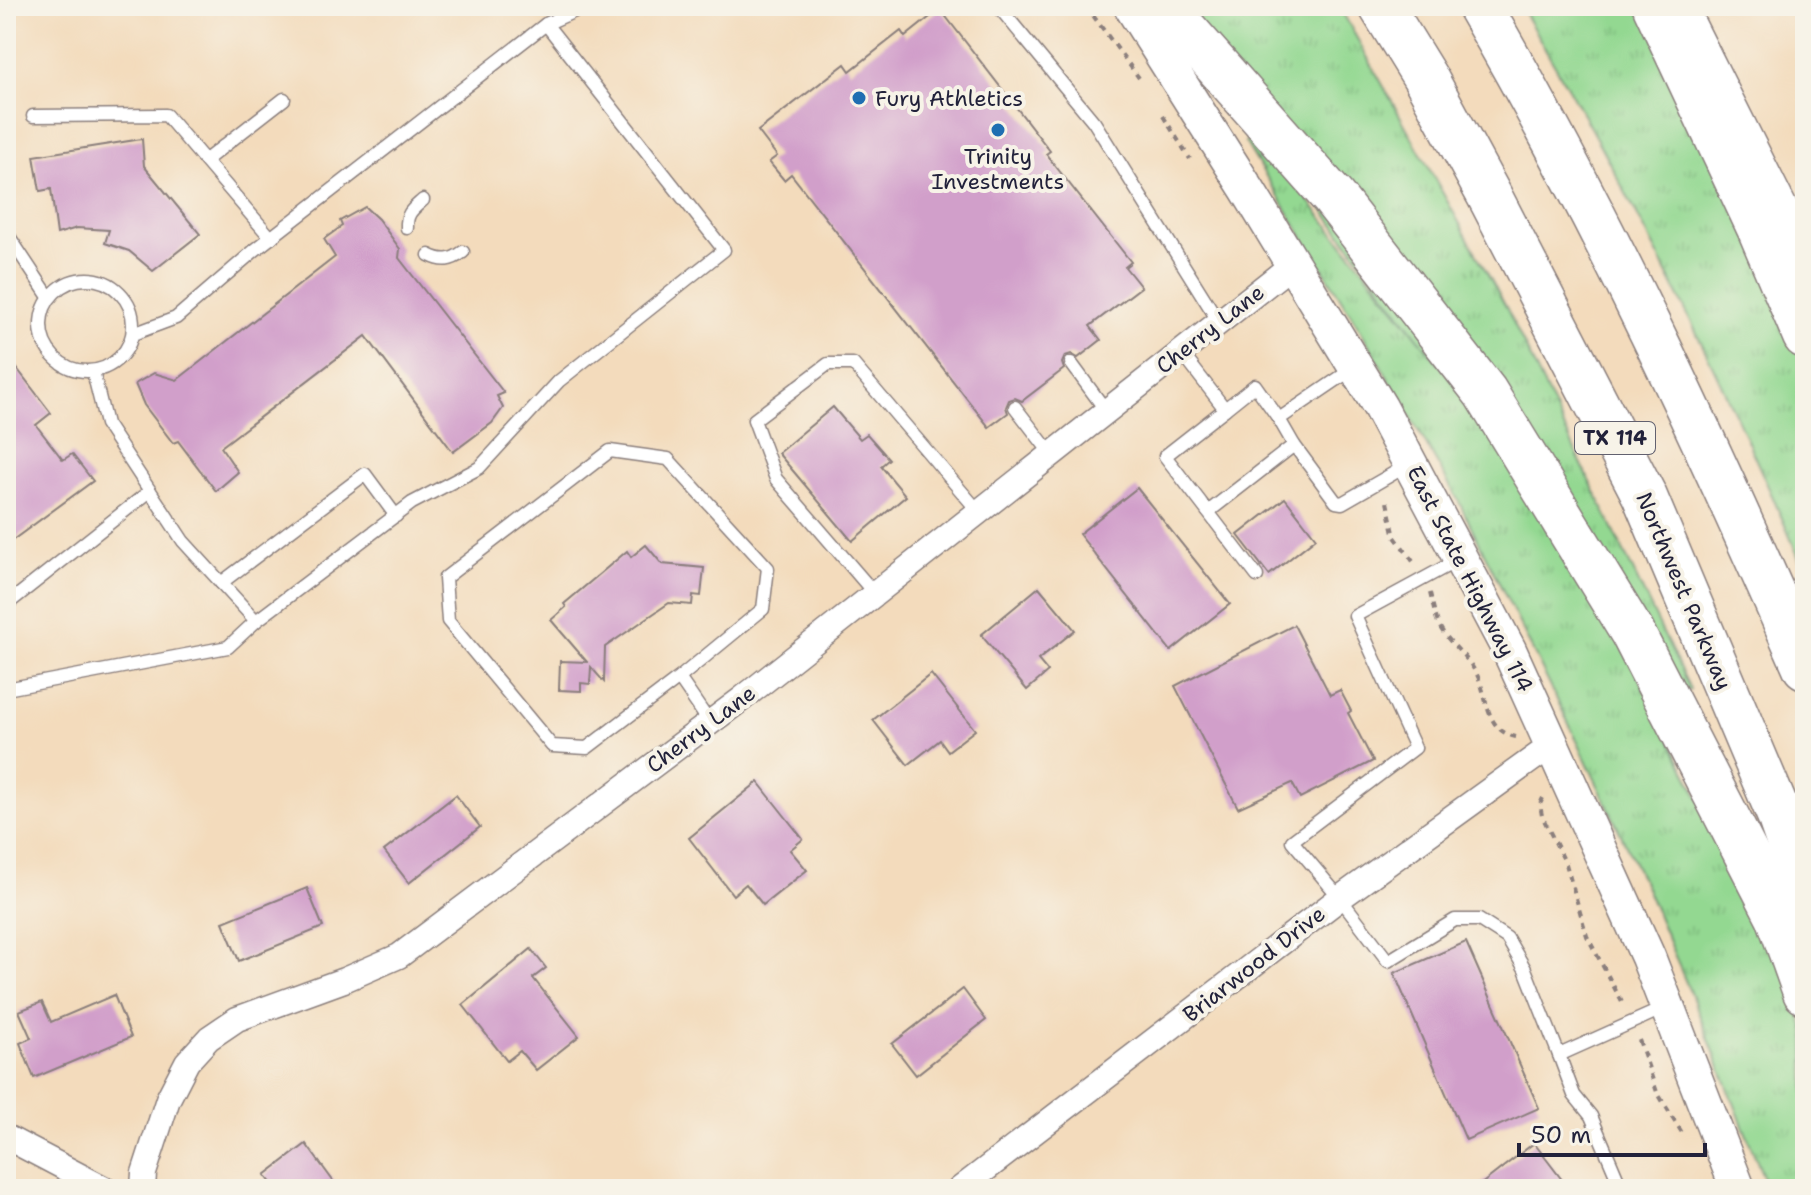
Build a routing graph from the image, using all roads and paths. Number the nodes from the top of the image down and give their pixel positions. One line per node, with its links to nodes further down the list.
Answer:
1 (586, 6): 11 (lane)
2 (712, 6): 3 (lane)
3 (722, 6)
4 (998, 6): 24 (lane)
5 (1131, 6): 22 (main road, East State Highway 114)
6 (1164, 6): 57 (highway)
7 (1381, 6): 55 (highway, Northwest Parkway / TX 114)
8 (1479, 6): 50 (highway)
9 (1655, 6): 26 (highway)
10 (1679, 6): 21 (main road)
11 (546, 24): 18 (lane); 42 (lane)
12 (284, 99): 14 (lane)
13 (33, 116): 14 (lane)
14 (206, 160): 18 (lane)
15 (423, 200): 16 (lane)
16 (407, 228)
17 (6, 232): 23 (lane)
18 (271, 238): 25 (lane)
19 (463, 252): 20 (lane)
20 (429, 255)
21 (1805, 258)
22 (1293, 264): 24 (street, Cherry Lane); 29 (main road, East State Highway 114)
23 (49, 297): 25 (lane); 30 (lane)
24 (1219, 322): 27 (street, Cherry Lane)
25 (133, 334): 30 (lane)
26 (1805, 336)
27 (1181, 352): 32 (lane); 33 (street, Cherry Lane)
28 (1071, 363): 33 (lane)
29 (1356, 367): 34 (lane); 37 (main road, East State Highway 114)
30 (93, 372): 38 (lane)
31 (1015, 407): 36 (lane)
32 (1225, 409): 34 (lane); 41 (lane)
33 (1107, 412): 36 (street, Cherry Lane)
34 (1279, 419): 35 (lane)
35 (1294, 445): 37 (lane); 41 (lane)
36 (1052, 455): 40 (street, Cherry Lane)
37 (1410, 464): 43 (main road, East State Highway 114)
38 (150, 491): 46 (lane); 48 (lane)
39 (1387, 502): 45 (path)
40 (979, 512): 47 (street, Cherry Lane); 47 (lane)
41 (1208, 512): 44 (lane)
42 (396, 516): 46 (lane); 49 (lane)
43 (1461, 558): 45 (lane); 54 (main road, East State Highway 114)
44 (1257, 576)
45 (1423, 579): 54 (path); 56 (lane)
46 (221, 583): 49 (lane)
47 (875, 594): 53 (street, Cherry Lane)
48 (6, 605)
49 (256, 621): 52 (lane)
50 (1805, 667)
51 (679, 678): 51 (lane); 53 (lane)
52 (6, 689)
53 (710, 723): 64 (street, Cherry Lane)
54 (1542, 752): 56 (street, Briarwood Drive); 58 (main road, East State Highway 114); 59 (path)
55 (1805, 890)
56 (1340, 898): 60 (lane); 65 (street, Briarwood Drive)
57 (1805, 992)
58 (1667, 1006): 59 (lane); 67 (main road, East State Highway 114)
59 (1632, 1022): 60 (lane); 62 (path)
60 (1559, 1055): 66 (lane)
61 (6, 1137): 63 (street)
62 (1686, 1139)
63 (105, 1189)
64 (143, 1189)
65 (960, 1189)
66 (1622, 1189)
67 (1738, 1189)

